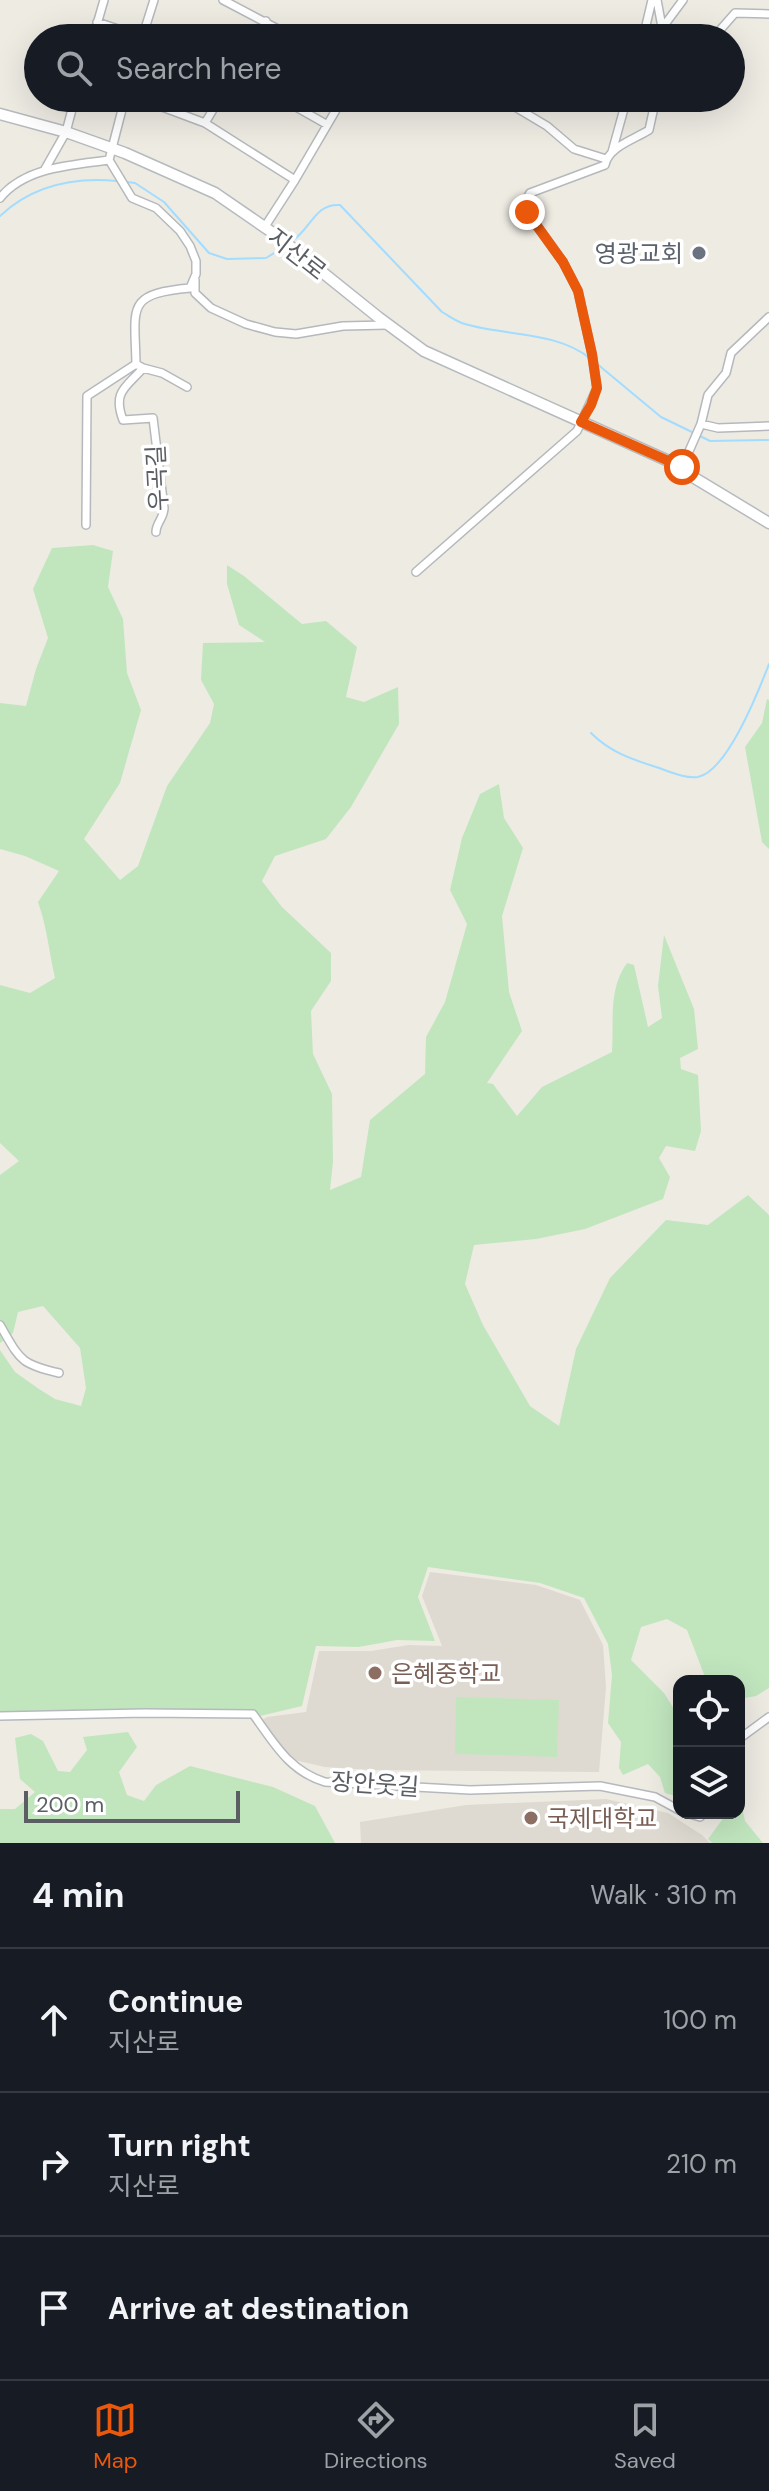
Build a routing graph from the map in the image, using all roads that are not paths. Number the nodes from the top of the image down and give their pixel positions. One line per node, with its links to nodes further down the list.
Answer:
1 (104, 0): 8 (street)
2 (154, 0): 10 (street)
3 (223, 0): 7 (street)
4 (655, 0): 13 (street); 14 (street)
5 (683, 0): 15 (street)
6 (769, 14): 16 (street)
7 (266, 21): 11 (street); 12 (street)
8 (97, 22): 9 (street)
9 (103, 24)
10 (147, 24)
11 (264, 24)
12 (271, 24)
13 (647, 24)
14 (661, 24)
15 (665, 24)
16 (725, 24)
17 (71, 112): 29 (street)
18 (121, 112): 30 (street)
19 (176, 112): 27 (street)
20 (212, 112): 27 (street)
21 (305, 112): 28 (street)
22 (334, 112): 28 (street)
23 (524, 112): 32 (street)
24 (623, 112): 31 (street)
25 (653, 112): 31 (street)
26 (0, 114): 29 (main road, 지산로)
27 (205, 123): 35 (street)
28 (326, 124): 35 (street)
29 (66, 132): 30 (main road, 지산로); 34 (street)
30 (110, 147): 33 (street); 37 (main road, 지산로)
31 (612, 152): 32 (street)
32 (606, 159): 43 (street)
33 (109, 162): 34 (street); 38 (street)
34 (45, 169): 36 (street)
35 (295, 180): 37 (street)
36 (0, 198)
37 (264, 228): 40 (main road, 지산로)
38 (196, 274): 40 (street); 41 (street)
39 (769, 317): 45 (street)
40 (390, 325): 43 (main road, 지산로)
41 (140, 366): 42 (street); 48 (street); 49 (street, 우곡길)
42 (187, 387)
43 (581, 422): 46 (main road, 지산로); 50 (street)
44 (769, 426): 45 (street)
45 (700, 427): 46 (street)
46 (682, 467): 47 (main road, 지산로)
47 (769, 523)
48 (86, 525)
49 (156, 532)
50 (416, 572)
51 (0, 1325): 52 (street)
52 (59, 1373)
53 (0, 1716): 56 (street, 장안웃길)
54 (769, 1717): 55 (street)
55 (745, 1735)
56 (673, 1807)

